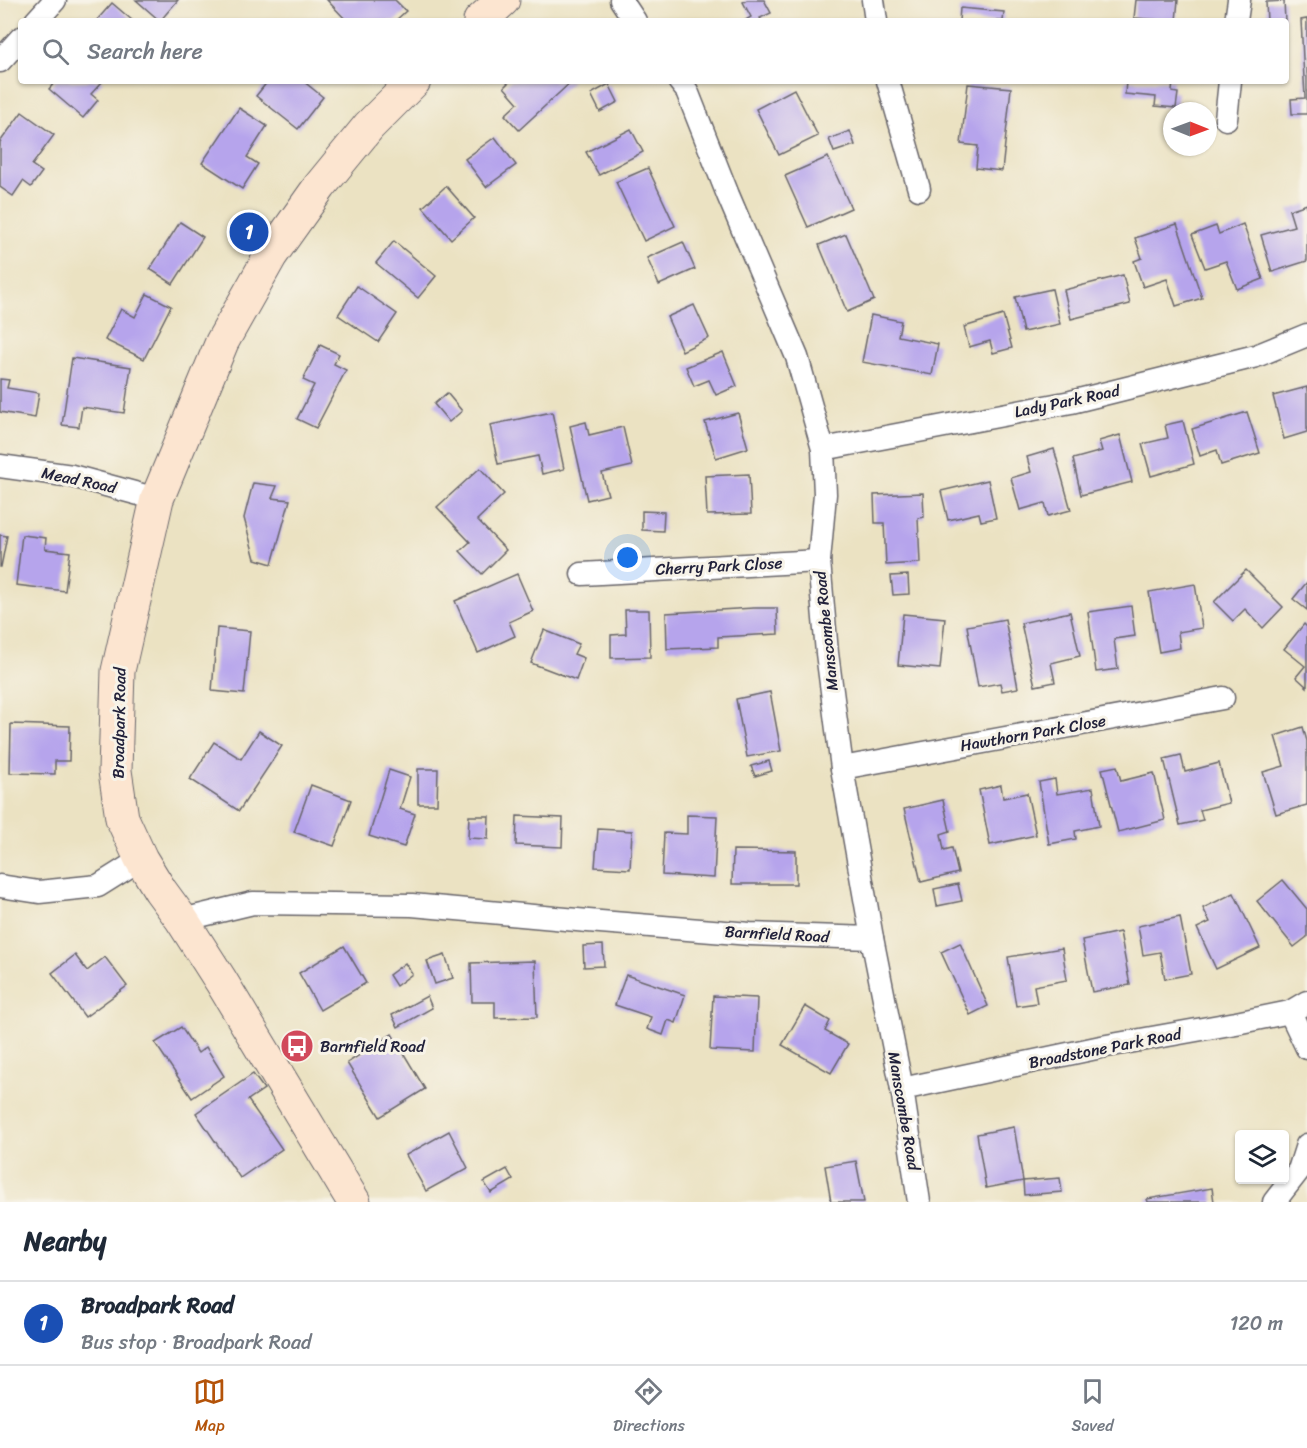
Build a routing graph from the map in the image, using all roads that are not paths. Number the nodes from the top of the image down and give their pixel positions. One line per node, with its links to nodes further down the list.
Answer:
1 (55, 0): 6 (street)
2 (503, 0): 7 (street)
3 (621, 0): 8 (street)
4 (873, 0): 9 (street)
5 (1239, 0): 10 (street)
6 (39, 18)
7 (483, 18)
8 (633, 18)
9 (876, 18)
10 (1236, 18)
11 (18, 41): 12 (street)
12 (0, 61)
13 (411, 84): 22 (street, Broadpark Road)
14 (681, 84): 20 (street, Manscombe Road)
15 (889, 84): 18 (street)
16 (1230, 84): 17 (street)
17 (1226, 119)
18 (919, 189)
19 (1307, 335): 20 (street, Lady Park Road)
20 (823, 449): 23 (street, Manscombe Road)
21 (0, 466): 22 (street, Mead Road)
22 (157, 499): 27 (street, Broadpark Road)
23 (819, 561): 24 (street, Cherry Park Close); 26 (street, Manscombe Road)
24 (582, 574)
25 (1223, 698): 26 (street, Hawthorn Park Close)
26 (842, 768): 30 (street, Manscombe Road)
27 (141, 859): 28 (street); 29 (street, Broadpark Road)
28 (0, 886)
29 (182, 920): 30 (street, Barnfield Road); 35 (street, Broadpark Road)
30 (872, 938): 33 (street, Manscombe Road)
31 (1299, 1007): 32 (street); 33 (street, Broadstone Park Road)
32 (1307, 1048)
33 (902, 1089): 36 (street, Manscombe Road)
34 (1307, 1145): 37 (street)
35 (354, 1202)
36 (920, 1202)
37 (1274, 1202)

